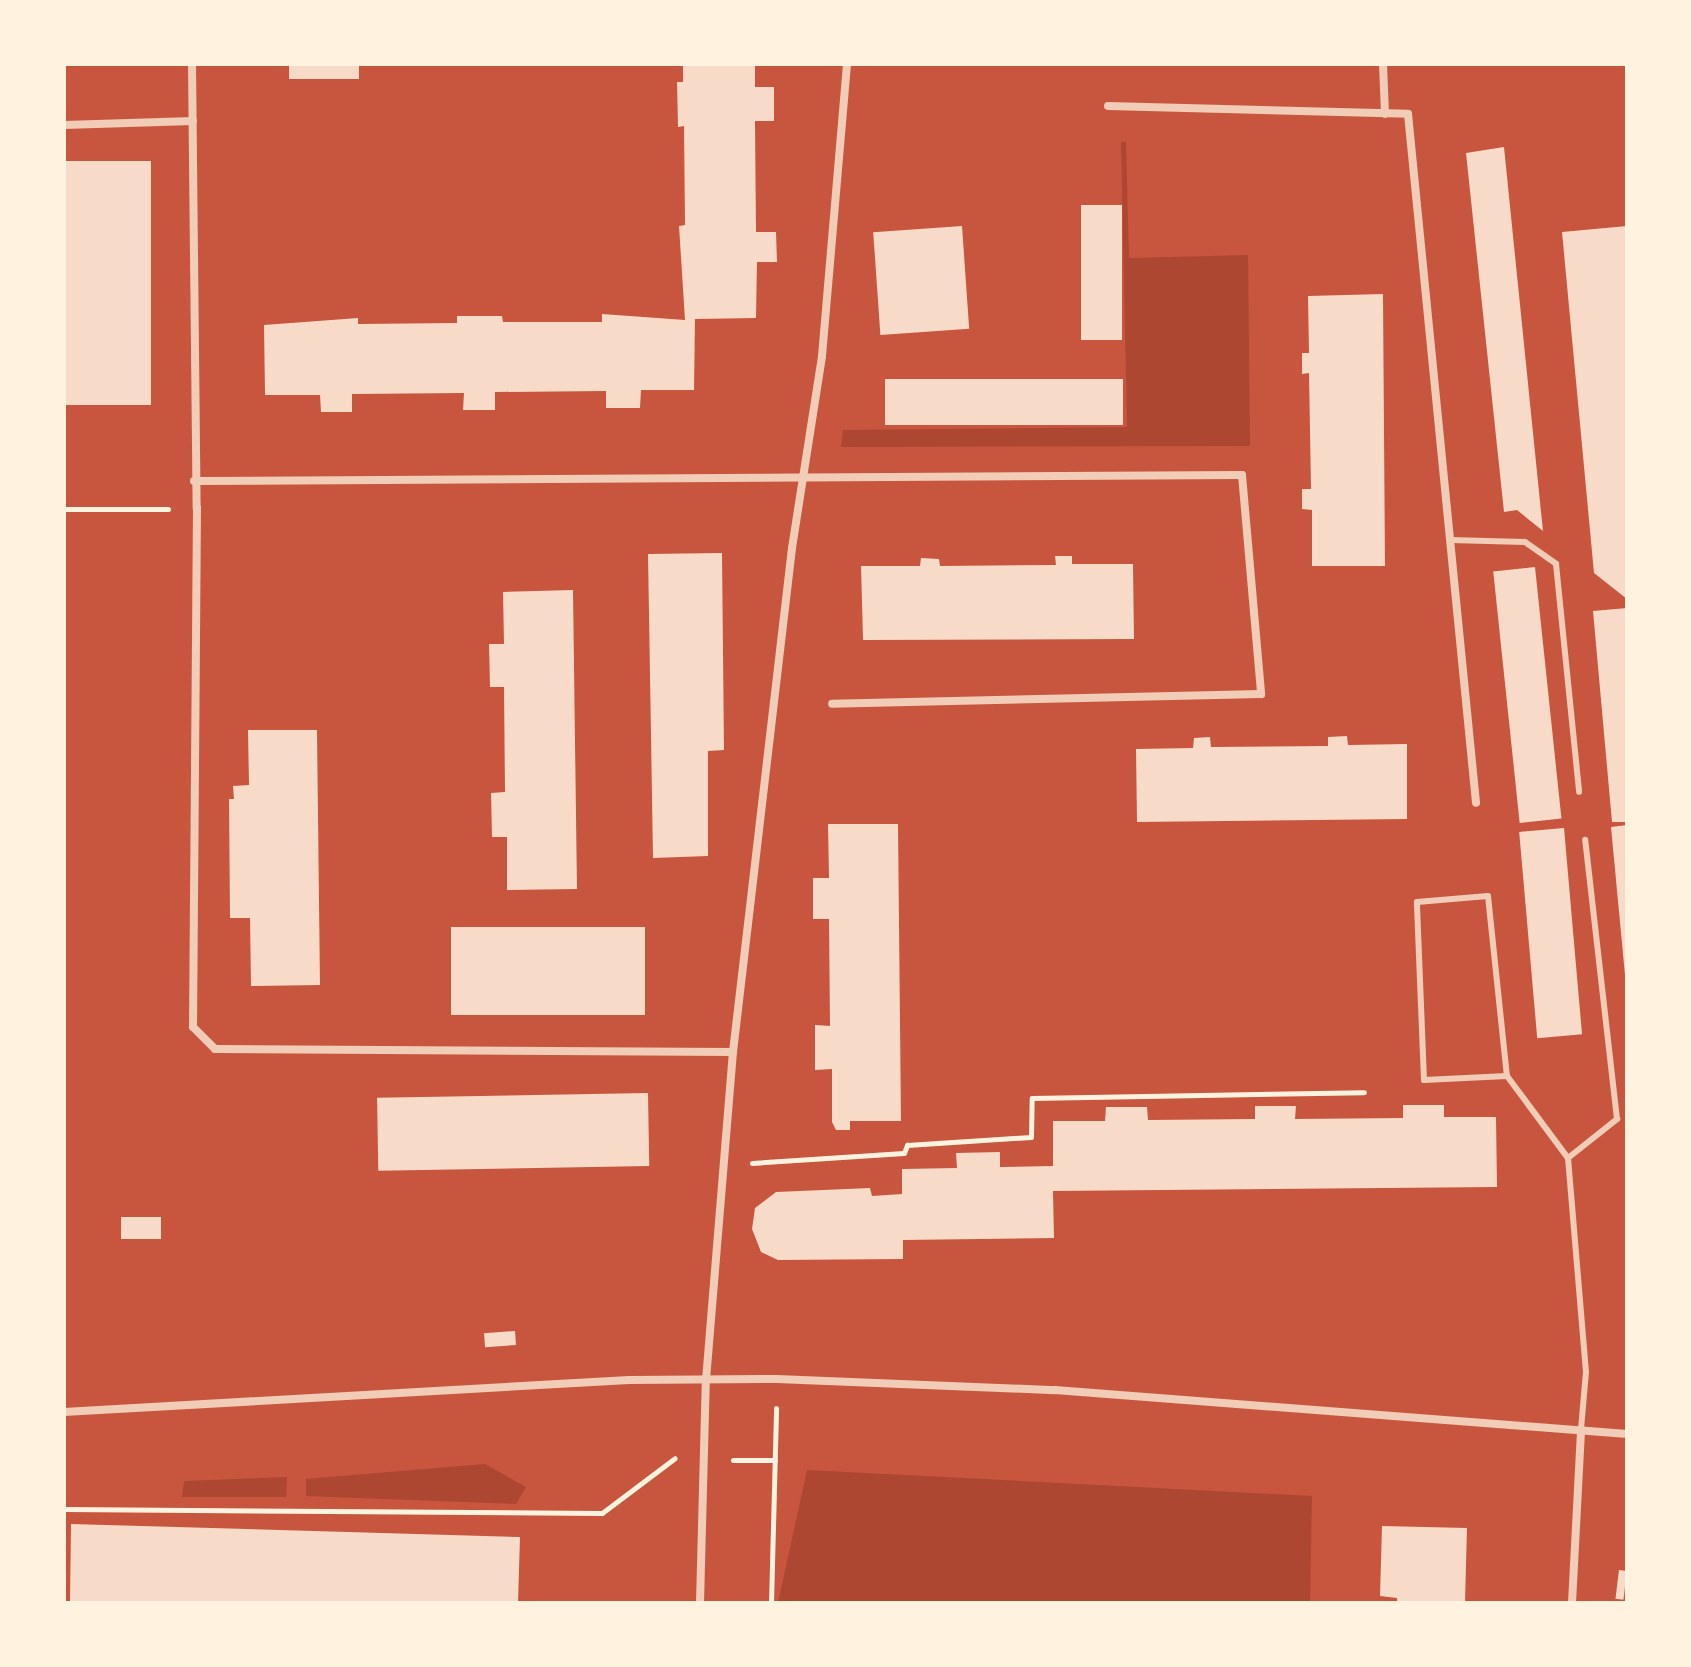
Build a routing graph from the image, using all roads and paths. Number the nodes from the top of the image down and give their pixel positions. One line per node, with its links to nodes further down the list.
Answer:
1 (192, 64): 6 (street)
2 (847, 64): 8 (street)
3 (1383, 64): 5 (street)
4 (1108, 106): 5 (street)
5 (1385, 114): 12 (street)
6 (193, 121): 7 (street); 9 (street)
7 (64, 125)
8 (802, 479): 9 (street); 13 (street); 17 (street)
9 (194, 481): 10 (street)
10 (197, 508): 11 (path); 17 (street)
11 (64, 509)
12 (1450, 540): 14 (lane); 15 (street)
13 (832, 704)
14 (1579, 792)
15 (1476, 803)
16 (1585, 840): 20 (lane)
17 (733, 1052): 23 (street)
18 (1507, 1076): 18 (lane); 20 (lane)
19 (1364, 1092): 21 (path)
20 (1568, 1158): 25 (lane)
21 (743, 1163)
22 (777, 1379): 23 (street); 25 (street); 28 (path)
23 (706, 1380): 24 (street); 27 (street)
24 (64, 1412)
25 (1581, 1429): 26 (street); 32 (street)
26 (1627, 1434)
27 (705, 1460): 28 (path); 29 (path); 30 (street)
28 (775, 1460): 31 (path)
29 (64, 1509)
30 (700, 1603)
31 (771, 1603)
32 (1572, 1603)

